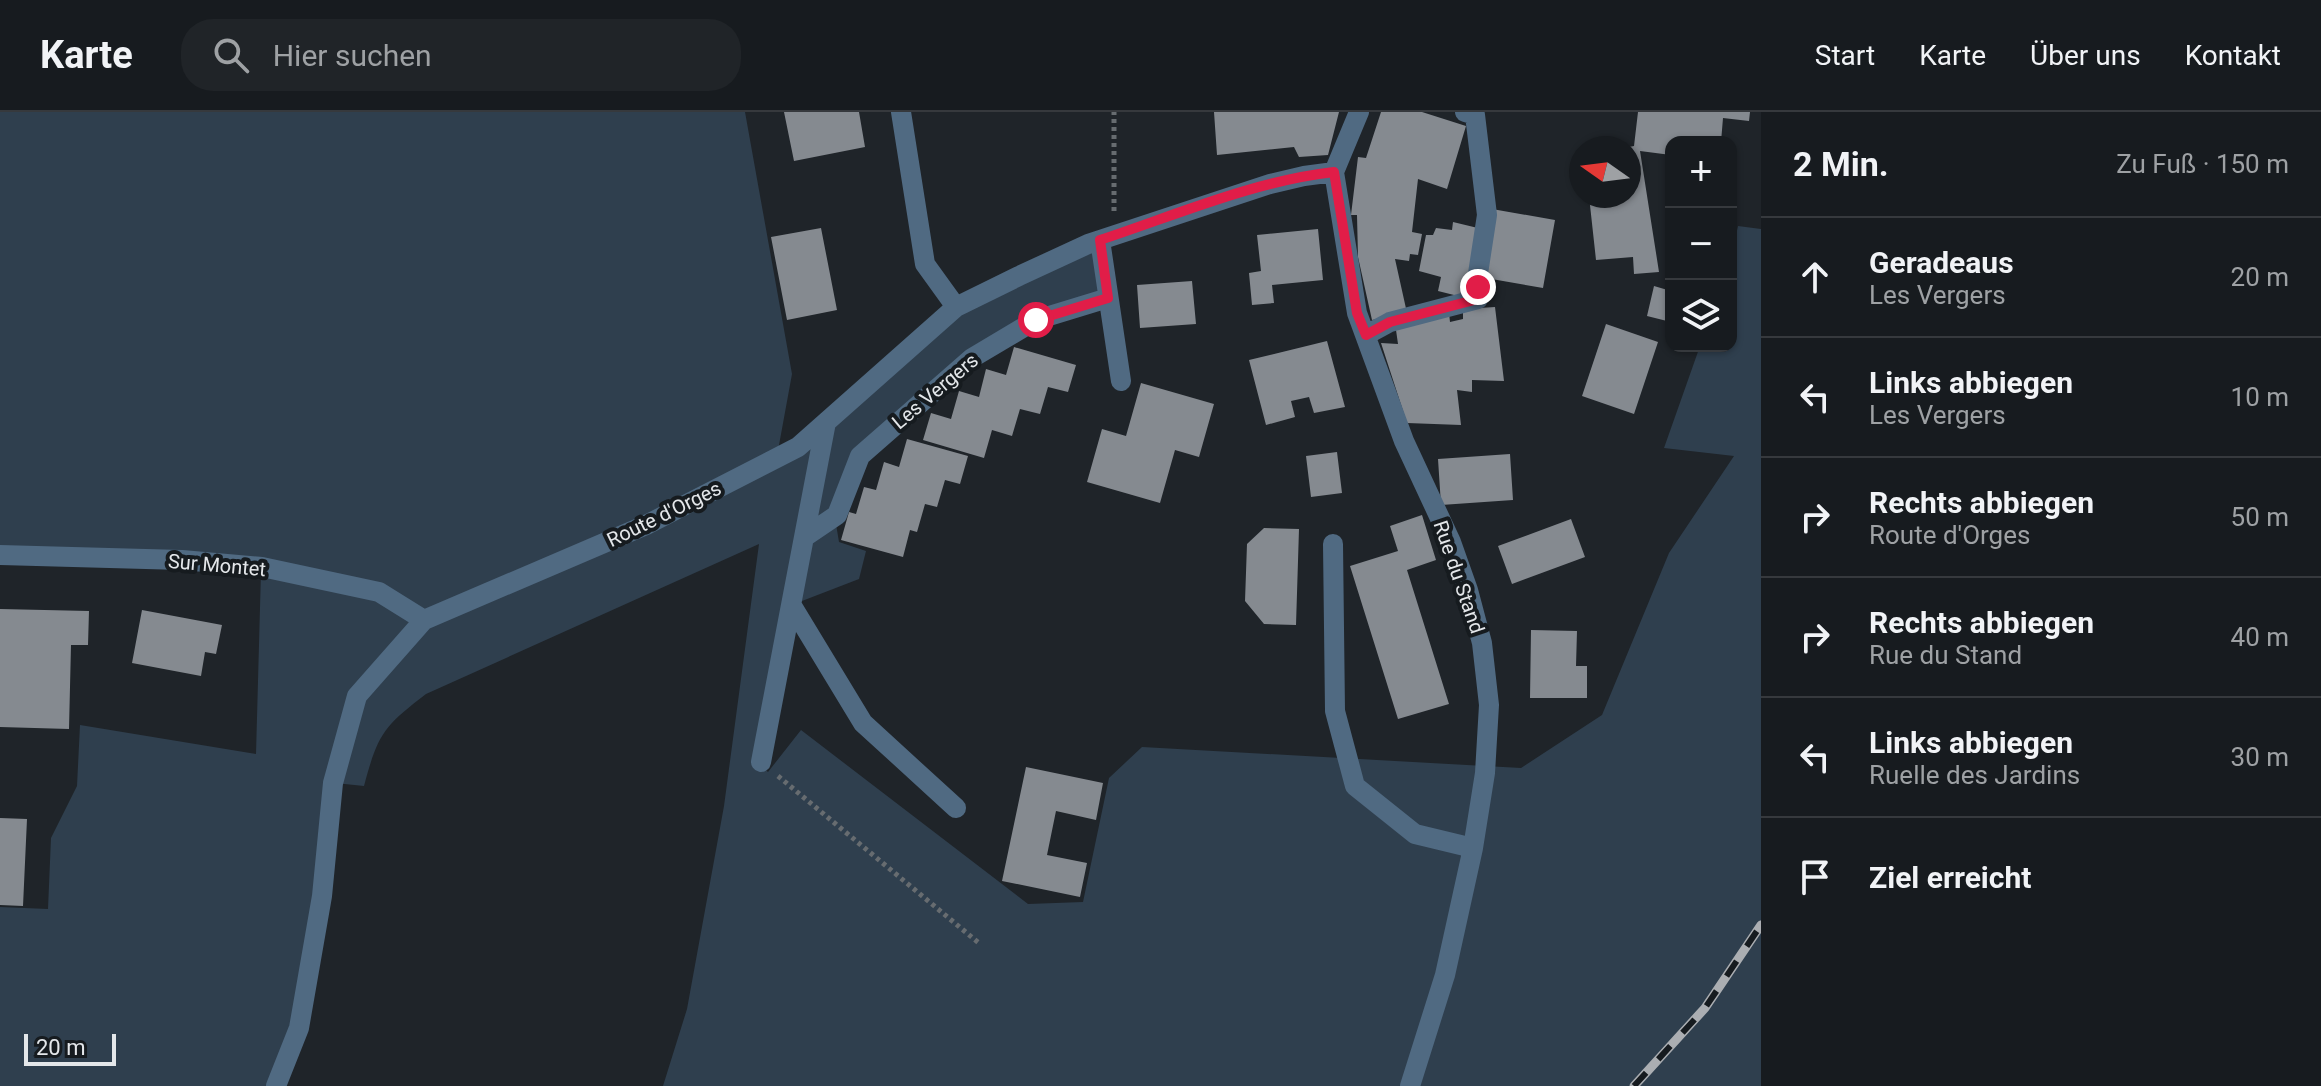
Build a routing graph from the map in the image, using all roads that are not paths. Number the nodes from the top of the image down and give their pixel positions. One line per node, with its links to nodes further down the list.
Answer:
1 (901, 112): 7 (street)
2 (1359, 112): 4 (street)
3 (1465, 112): 8 (street)
4 (1334, 172): 5 (street, Route d'Orges); 8 (street, Rue du Stand)
5 (1107, 238): 6 (street); 7 (street, Route d'Orges)
6 (1108, 298): 9 (street); 11 (street, Les Vergers)
7 (956, 307): 10 (street, Route d'Orges)
8 (1366, 335): 18 (street, Rue du Stand)
9 (1121, 381)
10 (826, 422): 11 (street); 15 (street, Route d'Orges)
11 (806, 536): 14 (street)
12 (1333, 544): 18 (street)
13 (0, 555): 15 (street, Sur Montet)
14 (792, 606): 16 (street); 17 (street)
15 (424, 620): 19 (street, Route d'Orges)
16 (761, 762)
17 (956, 808)
18 (1473, 848): 20 (street, Rue du Stand)
19 (276, 1086)
20 (1410, 1086)

